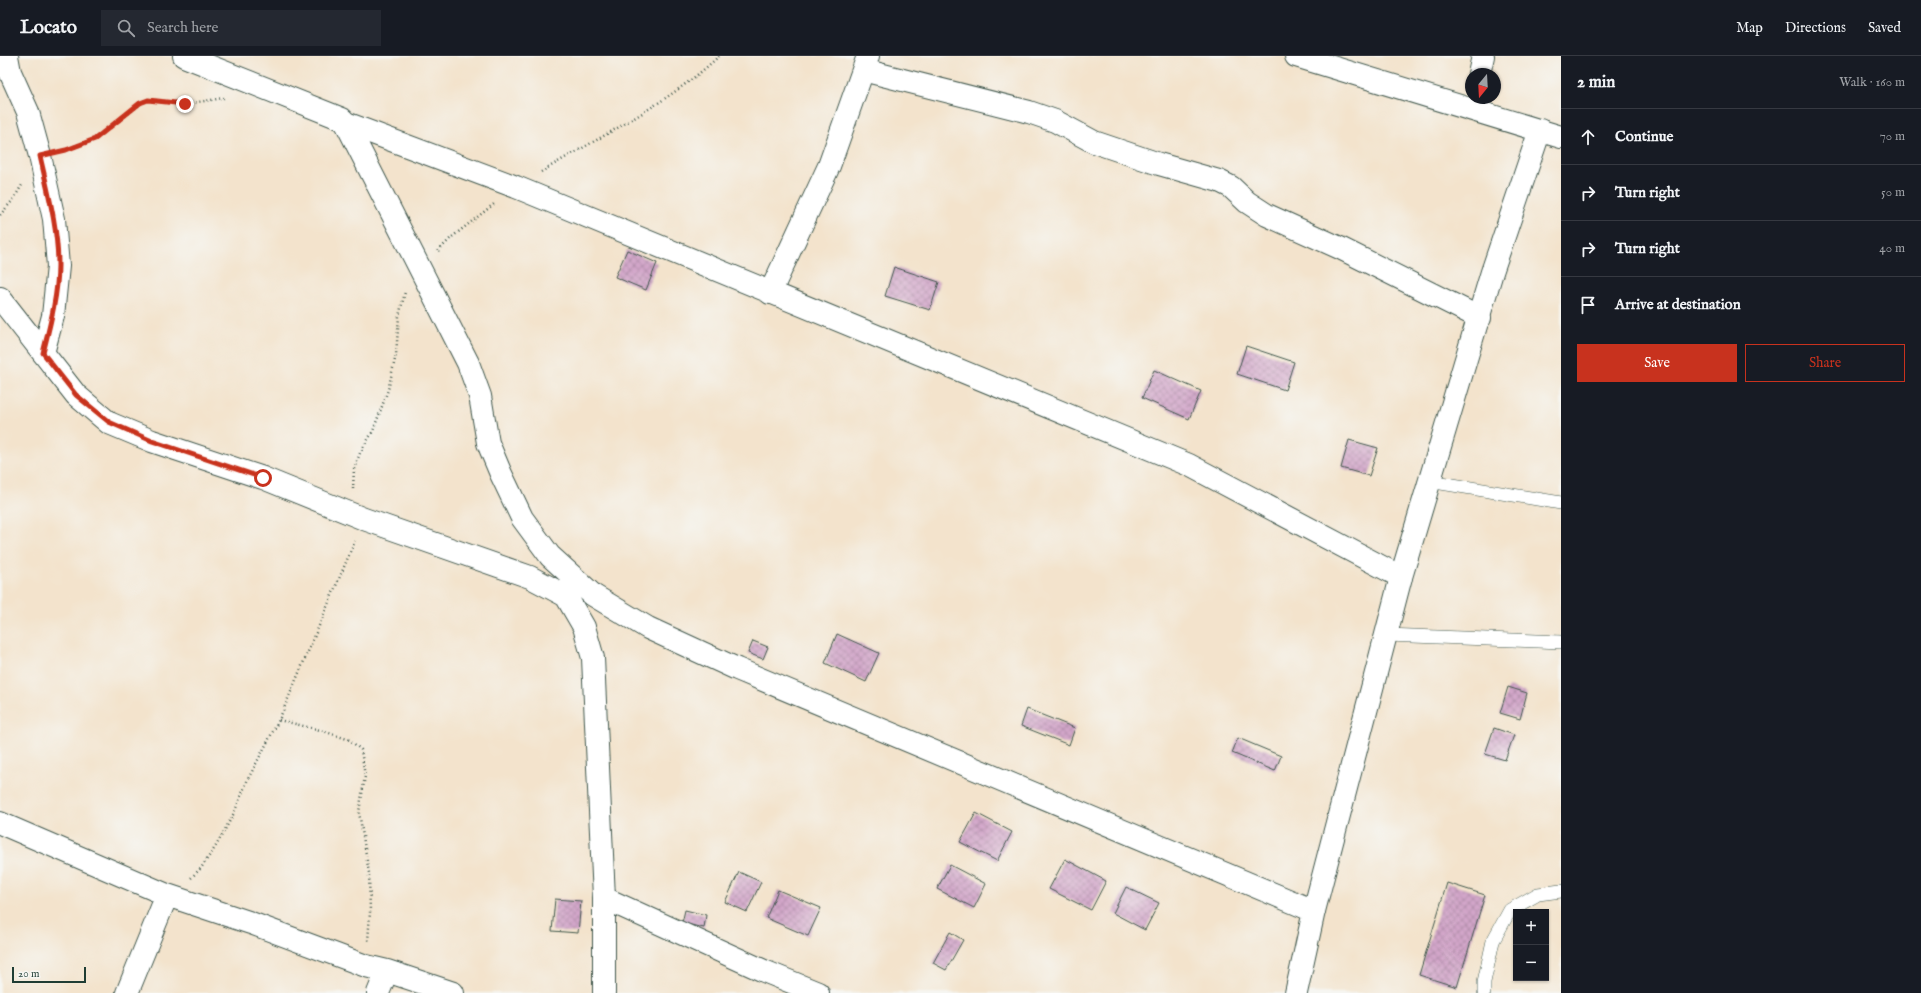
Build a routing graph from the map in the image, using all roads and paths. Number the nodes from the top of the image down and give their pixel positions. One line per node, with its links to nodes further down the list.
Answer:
1 (6, 56): 14 (street)
2 (184, 56): 8 (street)
3 (719, 56): 15 (path)
4 (1296, 56): 9 (street)
5 (1483, 56): 7 (street)
6 (866, 63): 17 (street); 19 (street)
7 (1480, 68)
8 (260, 87): 11 (street); 14 (path)
9 (1465, 102)
10 (1472, 104): 12 (street)
11 (346, 123): 15 (street); 16 (street)
12 (1540, 130): 13 (street); 19 (street)
13 (1561, 137)
14 (40, 156): 20 (street)
15 (516, 187): 16 (path); 17 (street)
16 (419, 269): 23 (path); 32 (street)
17 (770, 293): 24 (street)
18 (0, 298): 20 (street)
19 (1480, 318): 21 (street)
20 (43, 353): 23 (street)
21 (1429, 481): 22 (lane); 24 (street)
22 (1561, 503)
23 (364, 519): 27 (path); 31 (street)
24 (1401, 577): 25 (street)
25 (1387, 635): 26 (lane); 32 (street)
26 (1561, 642)
27 (279, 720): 30 (path); 33 (path)
28 (0, 823): 30 (street)
29 (1561, 891): 40 (lane)
30 (167, 895): 33 (street); 34 (street)
31 (604, 898): 37 (street); 38 (street)
32 (1314, 911): 39 (street)
33 (377, 968): 35 (street); 36 (street)
34 (127, 993)
35 (378, 993)
36 (453, 993)
37 (604, 993)
38 (818, 993)
39 (1296, 993)
40 (1484, 993)

